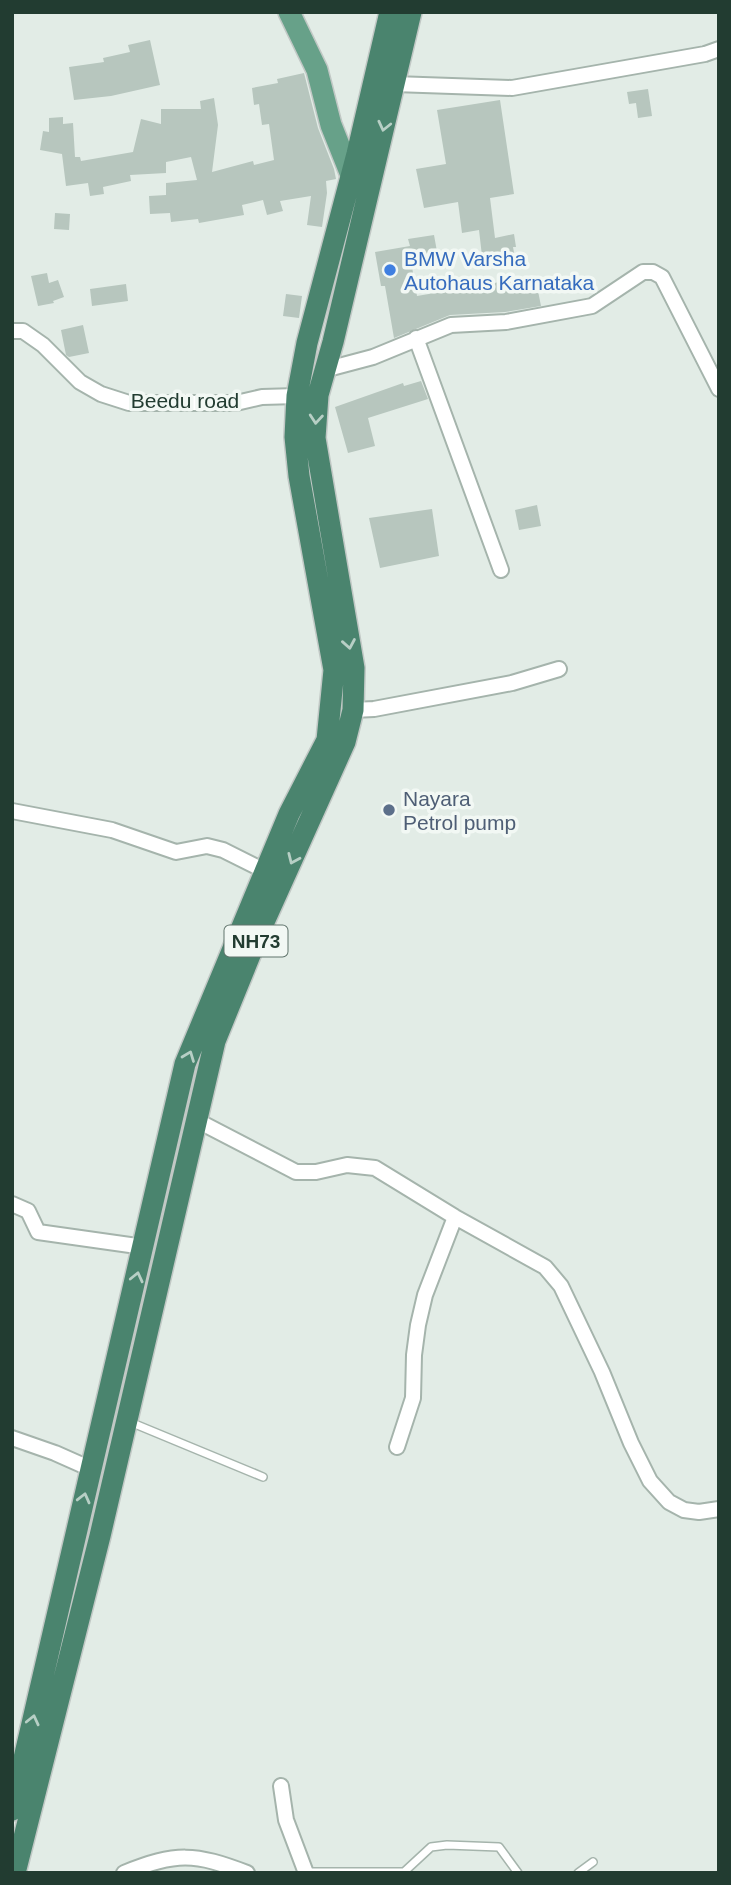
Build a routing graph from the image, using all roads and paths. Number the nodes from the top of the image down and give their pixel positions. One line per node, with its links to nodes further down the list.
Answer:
1 (289, 12): 6 (main road)
2 (390, 12): 6 (highway, NH73)
3 (411, 12): 5 (highway, NH73)
4 (719, 50): 5 (street)
5 (394, 84): 6 (highway, NH73, one-way to 6)
6 (361, 178): 9 (highway, NH73); 11 (highway, NH73)
7 (12, 331): 11 (street, Beedu road)
8 (416, 338): 9 (street); 10 (street); 12 (street)
9 (324, 370): 14 (highway, NH73, one-way to 14)
10 (719, 389)
11 (297, 396): 16 (highway, NH73)
12 (501, 570)
13 (559, 669): 14 (street)
14 (353, 710): 17 (highway, NH73, one-way to 17)
15 (12, 811): 16 (street)
16 (265, 871): 20 (highway, NH73, one-way to 16)
17 (197, 1120): 19 (street); 21 (highway, NH73)
18 (12, 1204): 20 (street)
19 (455, 1216): 23 (street); 26 (street)
20 (144, 1247): 24 (highway, NH73, one-way to 20)
21 (126, 1421): 25 (lane); 31 (highway, NH73)
22 (12, 1438): 24 (street)
23 (397, 1447)
24 (91, 1469): 28 (highway, NH73, one-way to 24)
25 (263, 1477)
26 (719, 1510)
27 (281, 1786): 30 (street)
28 (12, 1810)
29 (593, 1862): 35 (lane)
30 (306, 1872): 34 (lane)
31 (15, 1873)
32 (124, 1873): 33 (street)
33 (247, 1873)
34 (518, 1873)
35 (578, 1873)

